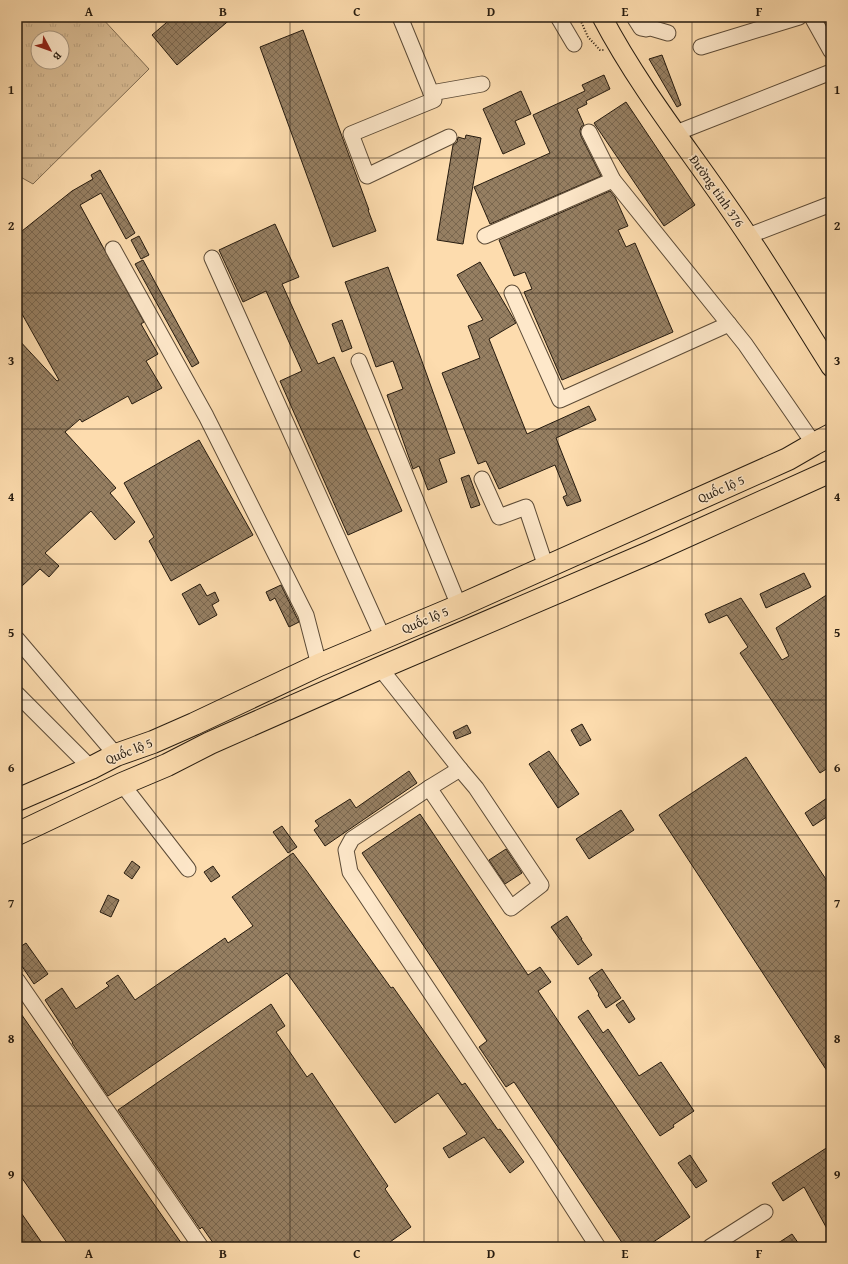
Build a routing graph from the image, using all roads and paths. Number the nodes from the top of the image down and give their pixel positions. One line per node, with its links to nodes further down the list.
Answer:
1 (400, 17): 16 (lane)
2 (558, 17): 10 (lane)
3 (579, 17): 11 (path)
4 (602, 17): 11 (main road, Đường tỉnh 376)
5 (634, 17): 8 (lane)
6 (799, 17): 12 (lane)
7 (812, 17): 13 (lane)
8 (650, 22): 9 (lane)
9 (668, 33)
10 (574, 44)
11 (617, 45): 18 (main road, Đường tỉnh 376)
12 (701, 47)
13 (831, 51)
14 (831, 72): 18 (lane)
15 (482, 84): 16 (lane)
16 (430, 93): 19 (lane)
17 (589, 132): 20 (lane)
18 (676, 133): 23 (main road, Đường tỉnh 376)
19 (449, 137)
20 (612, 180): 22 (lane); 27 (lane)
21 (831, 204): 23 (lane)
22 (485, 236)
23 (748, 236): 29 (main road, Đường tỉnh 376)
24 (113, 250): 37 (lane)
25 (212, 258): 35 (lane)
26 (512, 293): 27 (lane)
27 (729, 324): 30 (lane)
28 (360, 360): 34 (lane)
29 (831, 367)
30 (822, 439): 33 (highway, Quốc lộ 5)
31 (831, 471): 38 (highway, Quốc lộ 5)
32 (482, 479): 33 (lane)
33 (546, 567): 34 (highway, Quốc lộ 5)
34 (459, 606): 35 (highway, Quốc lộ 5)
35 (383, 638): 37 (highway, Quốc lộ 5)
36 (17, 639): 40 (lane)
37 (319, 665): 40 (highway, Quốc lộ 5)
38 (380, 668): 42 (lane); 43 (highway, Quốc lộ 5)
39 (17, 694): 41 (lane)
40 (116, 755): 41 (highway, Quốc lộ 5)
41 (91, 768): 45 (highway, Quốc lộ 5)
42 (460, 770): 44 (lane); 44 (lane)
43 (122, 784): 46 (highway, Quốc lộ 5); 47 (lane)
44 (429, 788): 51 (lane)
45 (17, 800)
46 (17, 834)
47 (188, 869)
48 (17, 980): 50 (lane)
49 (765, 1212): 52 (lane)
50 (201, 1247)
51 (598, 1247)
52 (710, 1247)

